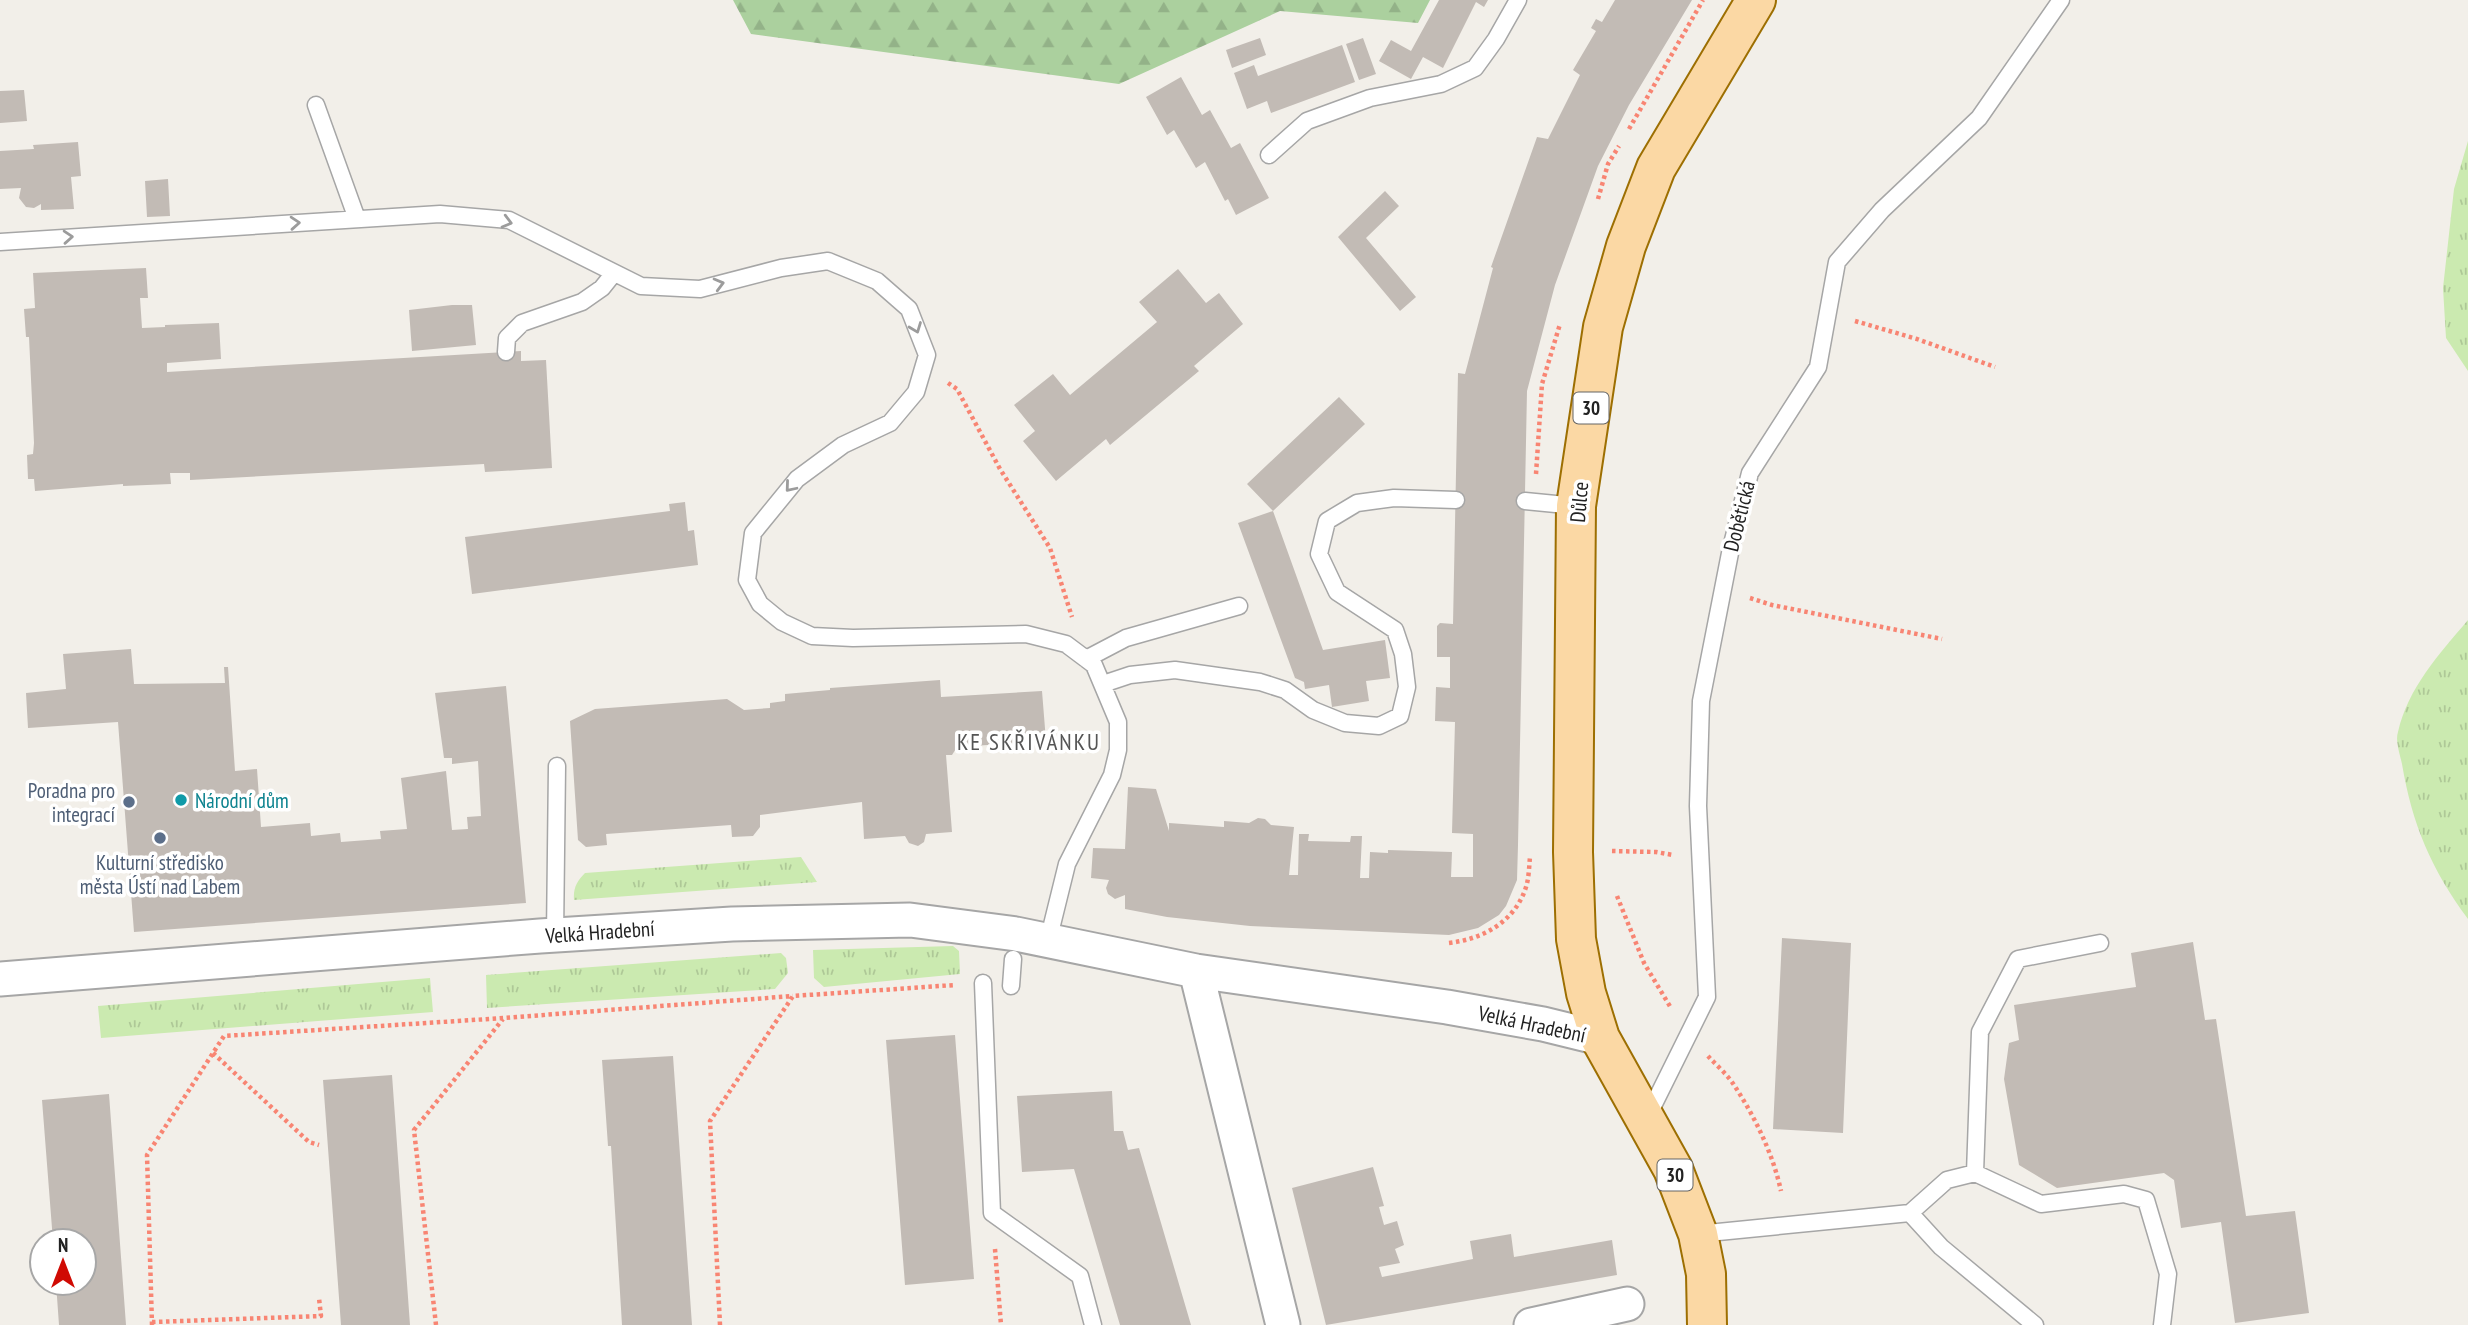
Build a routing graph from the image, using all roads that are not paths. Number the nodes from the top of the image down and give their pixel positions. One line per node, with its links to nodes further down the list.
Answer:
1 (1518, 0): 5 (lane)
2 (1756, 0): 12 (main road, Důlce / 30)
3 (2060, 0): 26 (lane, Dobětická)
4 (316, 105): 6 (lane)
5 (1269, 155)
6 (358, 219): 7 (lane, one-way to 6); 8 (lane, one-way to 8)
7 (0, 242)
8 (614, 273): 9 (lane); 14 (lane, one-way to 14)
9 (506, 352)
10 (1456, 500): 15 (lane)
11 (1525, 501): 12 (lane)
12 (1576, 506): 25 (main road, Důlce / 30)
13 (1239, 606): 14 (lane)
14 (1086, 659): 15 (lane)
15 (1104, 684): 18 (lane)
16 (557, 766): 17 (lane)
17 (555, 936): 18 (street, Velká Hradební); 21 (street, Velká Hradební)
18 (1048, 940): 22 (street, Velká Hradební)
19 (2100, 943): 27 (lane)
20 (1013, 960): 24 (lane)
21 (1, 971)
22 (1196, 971): 25 (street, Velká Hradební); 32 (street)
23 (983, 983): 31 (lane)
24 (1011, 986)
25 (1600, 1038): 26 (main road, Velká Hradební / 30)
26 (1646, 1121): 29 (main road, Velká Hradební / 30)
27 (1975, 1174): 28 (lane); 36 (lane)
28 (1910, 1213): 29 (lane); 35 (lane)
29 (1698, 1234): 34 (main road, Velká Hradební / 30)
30 (1627, 1304): 33 (street)
31 (1093, 1325)
32 (1283, 1325)
33 (1531, 1325)
34 (1707, 1325)
35 (2035, 1325)
36 (2162, 1325)

